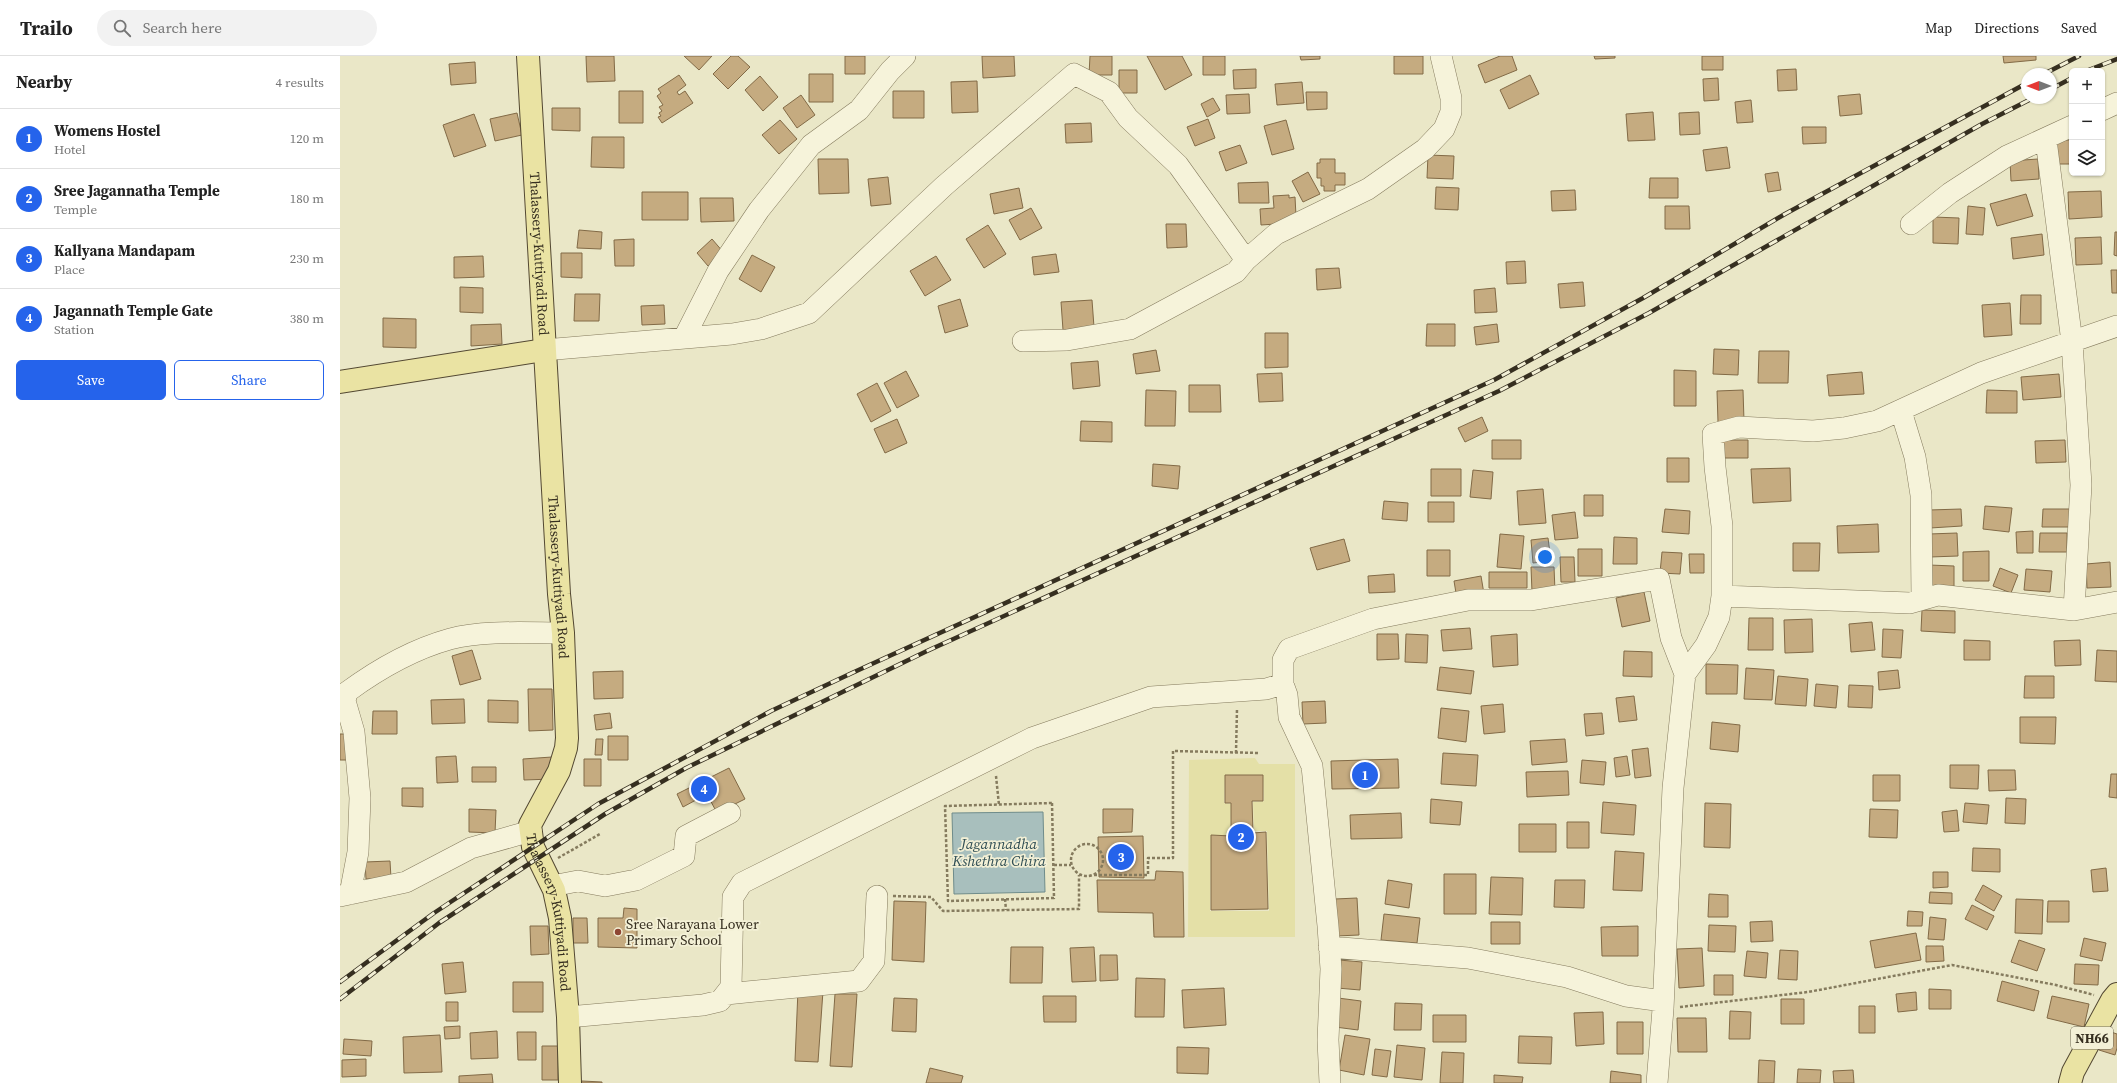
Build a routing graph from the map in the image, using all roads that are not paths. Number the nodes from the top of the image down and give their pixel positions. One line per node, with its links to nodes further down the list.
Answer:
1 (528, 56): 14 (main road, Thalassery-Kuttiyadi Road)
2 (905, 56): 11 (street)
3 (1441, 56): 9 (street)
4 (2117, 103): 5 (street)
5 (2105, 109)
6 (2069, 128): 7 (street)
7 (2046, 140): 8 (street); 13 (street)
8 (1911, 224)
9 (1246, 260): 11 (street); 12 (street)
10 (2117, 326): 13 (street)
11 (684, 338): 14 (street)
12 (1023, 341)
13 (2072, 342): 16 (street); 20 (street)
14 (544, 350): 15 (main road); 21 (main road, Thalassery-Kuttiyadi Road)
15 (340, 382)
16 (1901, 411): 17 (street); 18 (street)
17 (1722, 596): 18 (street); 22 (street)
18 (1922, 599): 20 (street)
19 (2117, 602): 20 (street)
20 (2074, 610)
21 (563, 633): 25 (main road, Thalassery-Kuttiyadi Road); 27 (street)
22 (1685, 674): 23 (street); 32 (street)
23 (1283, 684): 29 (street); 30 (street)
24 (730, 813): 26 (street)
25 (531, 831): 26 (main road, Thalassery-Kuttiyadi Road); 27 (street)
26 (547, 877): 33 (main road, Thalassery-Kuttiyadi Road)
27 (345, 895)
28 (877, 896): 30 (street)
29 (1330, 947): 32 (street); 35 (street)
30 (726, 994): 33 (street)
31 (2114, 997): 37 (main road, NH66)
32 (1663, 1005): 36 (street)
33 (568, 1018): 34 (main road, Thalassery-Kuttiyadi Road)
34 (570, 1083)
35 (1330, 1083)
36 (1656, 1083)
37 (2070, 1083)

